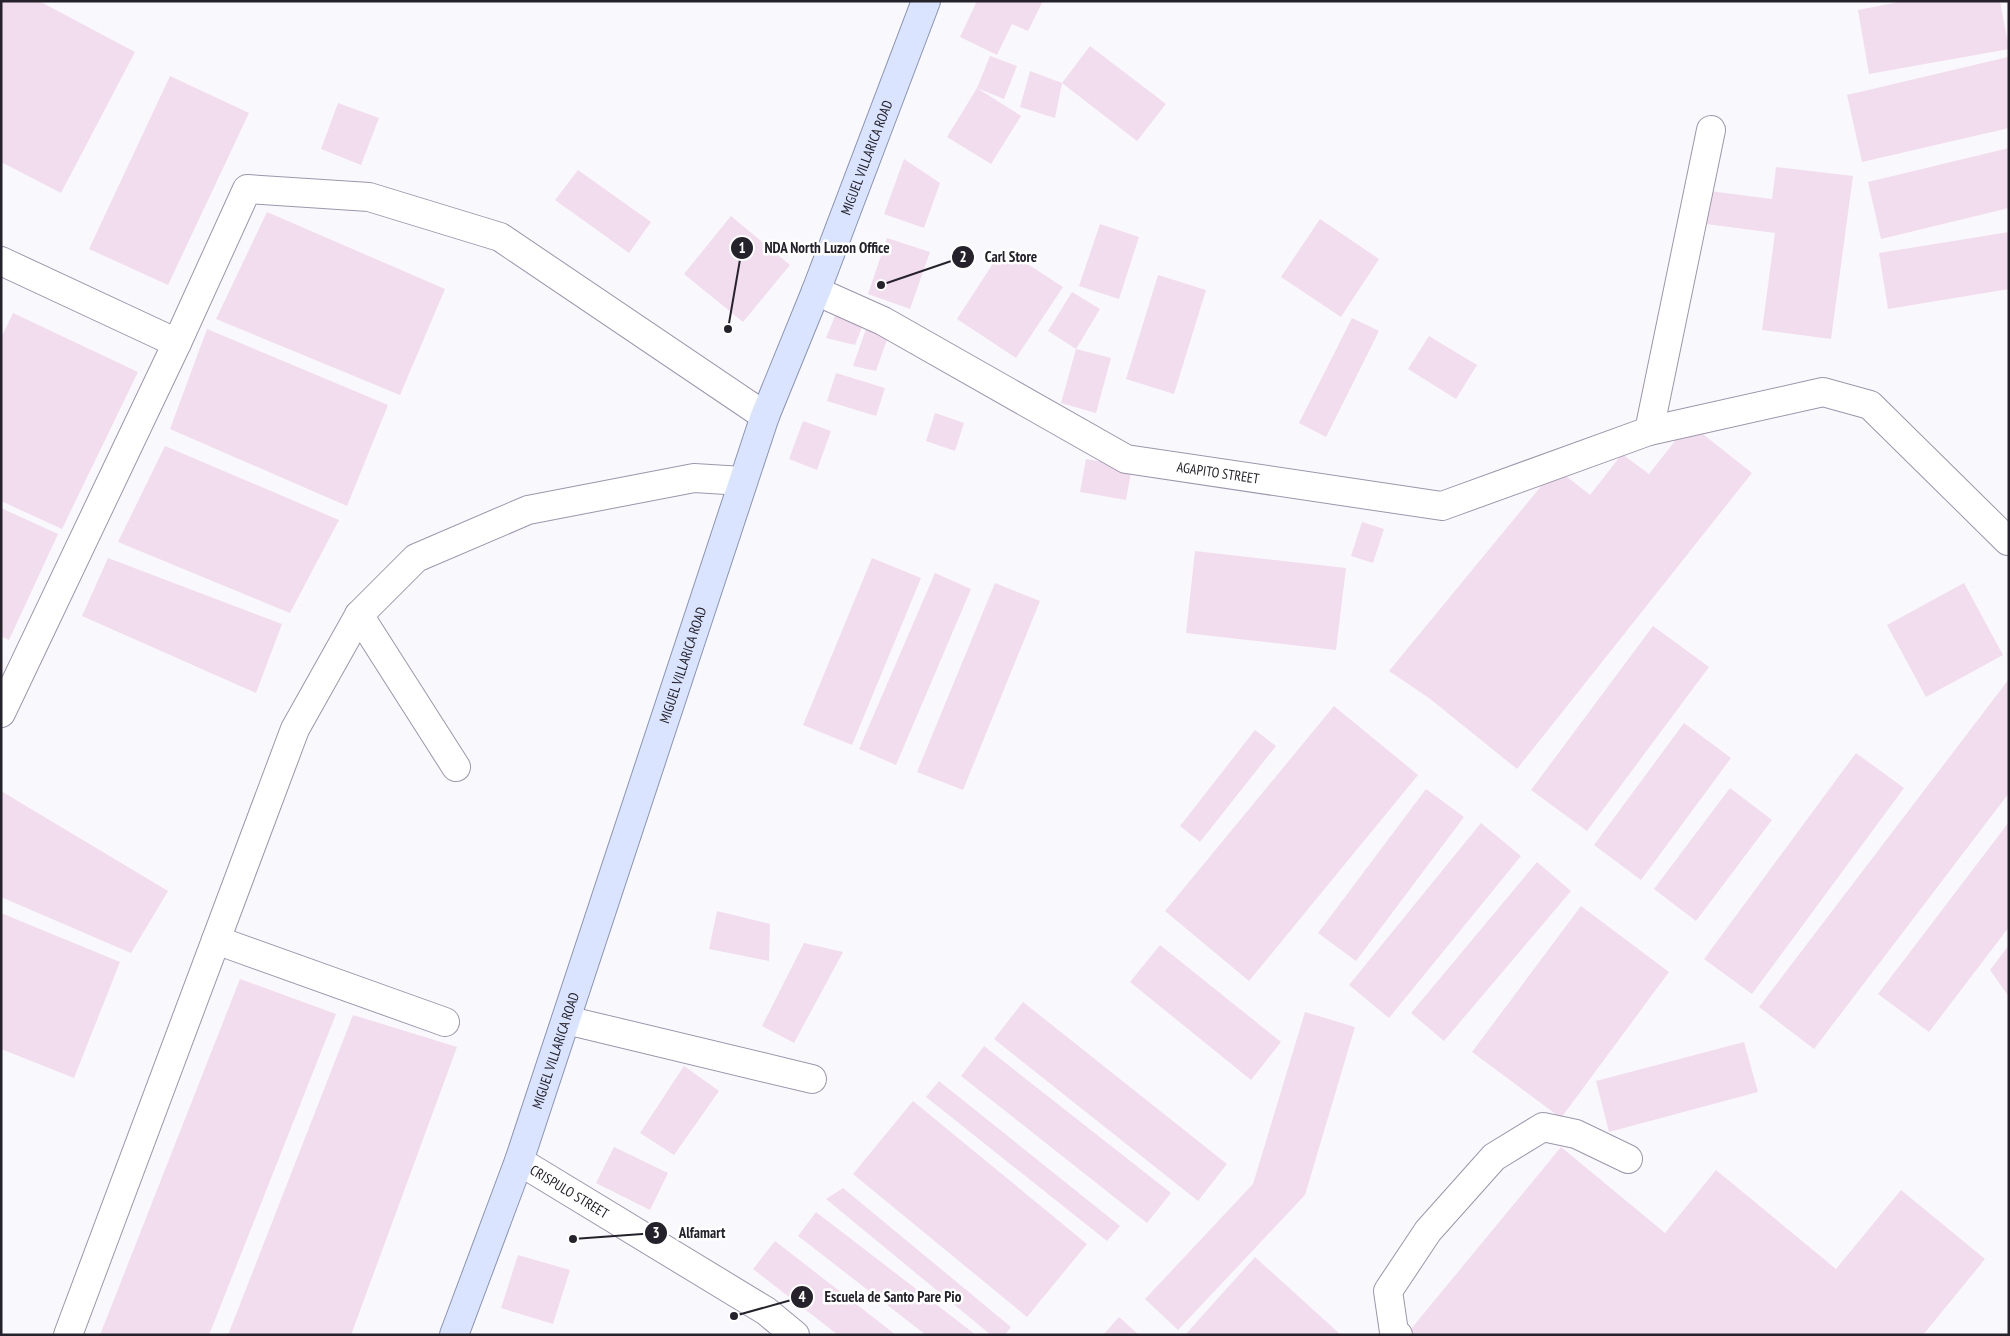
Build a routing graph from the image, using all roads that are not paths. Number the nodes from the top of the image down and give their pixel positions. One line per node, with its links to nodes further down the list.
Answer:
1 (926, 1): 4 (main road, MIGUEL VILLARICA ROAD)
2 (1711, 130): 7 (street)
3 (1, 261): 5 (street)
4 (816, 291): 6 (main road, MIGUEL VILLARICA ROAD); 7 (street, AGAPITO STREET)
5 (177, 343): 6 (street); 11 (street)
6 (765, 416): 8 (main road, MIGUEL VILLARICA ROAD)
7 (1649, 431): 9 (street, AGAPITO STREET)
8 (743, 481): 10 (street); 14 (main road, MIGUEL VILLARICA ROAD)
9 (2008, 541)
10 (359, 615): 12 (street); 13 (street)
11 (1, 713)
12 (456, 767)
13 (216, 940): 15 (street); 19 (street)
14 (566, 1020): 16 (street); 18 (main road, MIGUEL VILLARICA ROAD)
15 (444, 1022)
16 (812, 1079)
17 (1628, 1159): 22 (street)
18 (519, 1161): 20 (main road, MIGUEL VILLARICA ROAD); 21 (street, CRISPULO STREET)
19 (68, 1335)
20 (454, 1335)
21 (794, 1335)
22 (1398, 1335)

